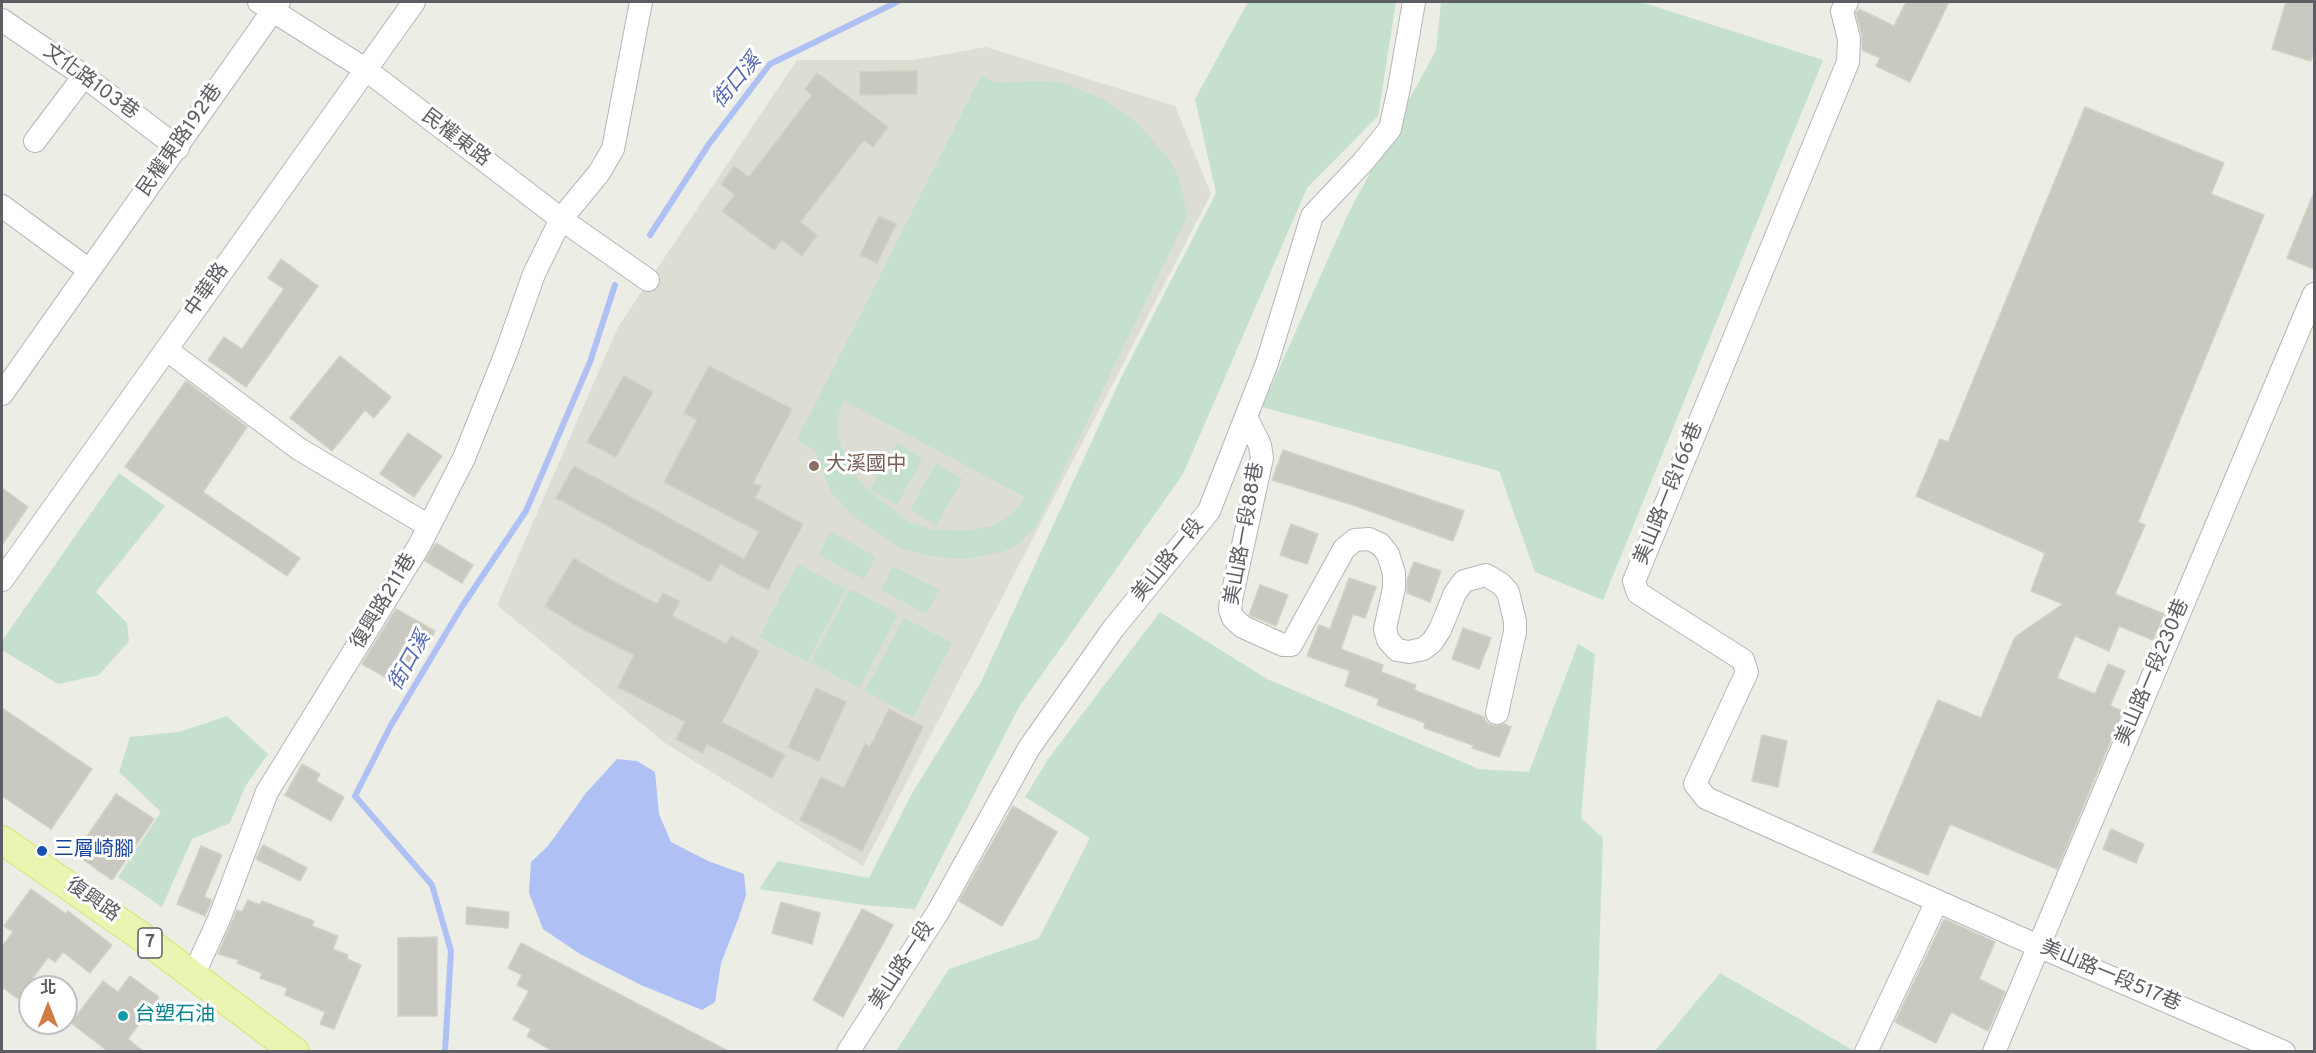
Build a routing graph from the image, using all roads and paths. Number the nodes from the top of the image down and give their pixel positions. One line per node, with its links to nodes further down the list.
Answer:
1 (414, 2): 7 (street, 中華路)
2 (641, 2): 12 (street, 復興路211巷)
3 (1413, 2): 18 (street, 美山路一段)
4 (1847, 2): 23 (street, 美山路一段166巷)
5 (270, 5): 7 (street, 民權東路); 10 (street, 民權東路192巷)
6 (2, 20): 8 (street, 文化路103巷)
7 (365, 69): 12 (street, 民權東路); 16 (street, 中華路)
8 (84, 76): 9 (street); 10 (street, 文化路103巷)
9 (35, 141)
10 (178, 148): 13 (street, 民權東路192巷)
11 (2, 206): 13 (street)
12 (561, 219): 14 (street, 民權東路); 19 (street, 復興路211巷)
13 (89, 270): 17 (street, 民權東路192巷)
14 (648, 280)
15 (2314, 294): 24 (street, 美山路一段230巷)
16 (167, 350): 19 (street); 20 (street, 中華路)
17 (2, 394)
18 (1246, 417): 21 (street, 美山路一段88巷); 27 (street, 美山路一段)
19 (429, 526): 25 (street, 復興路211巷)
20 (2, 580)
21 (1497, 714)
22 (2, 840): 25 (main road, 復興路 / 7)
23 (1937, 901): 24 (street, 美山路一段517巷); 28 (street)
24 (2038, 946): 29 (street, 美山路一段230巷); 30 (street, 美山路一段517巷)
25 (193, 976): 26 (main road, 復興路 / 7)
26 (295, 1052)
27 (848, 1052)
28 (1866, 1052)
29 (1994, 1052)
30 (2284, 1052)

